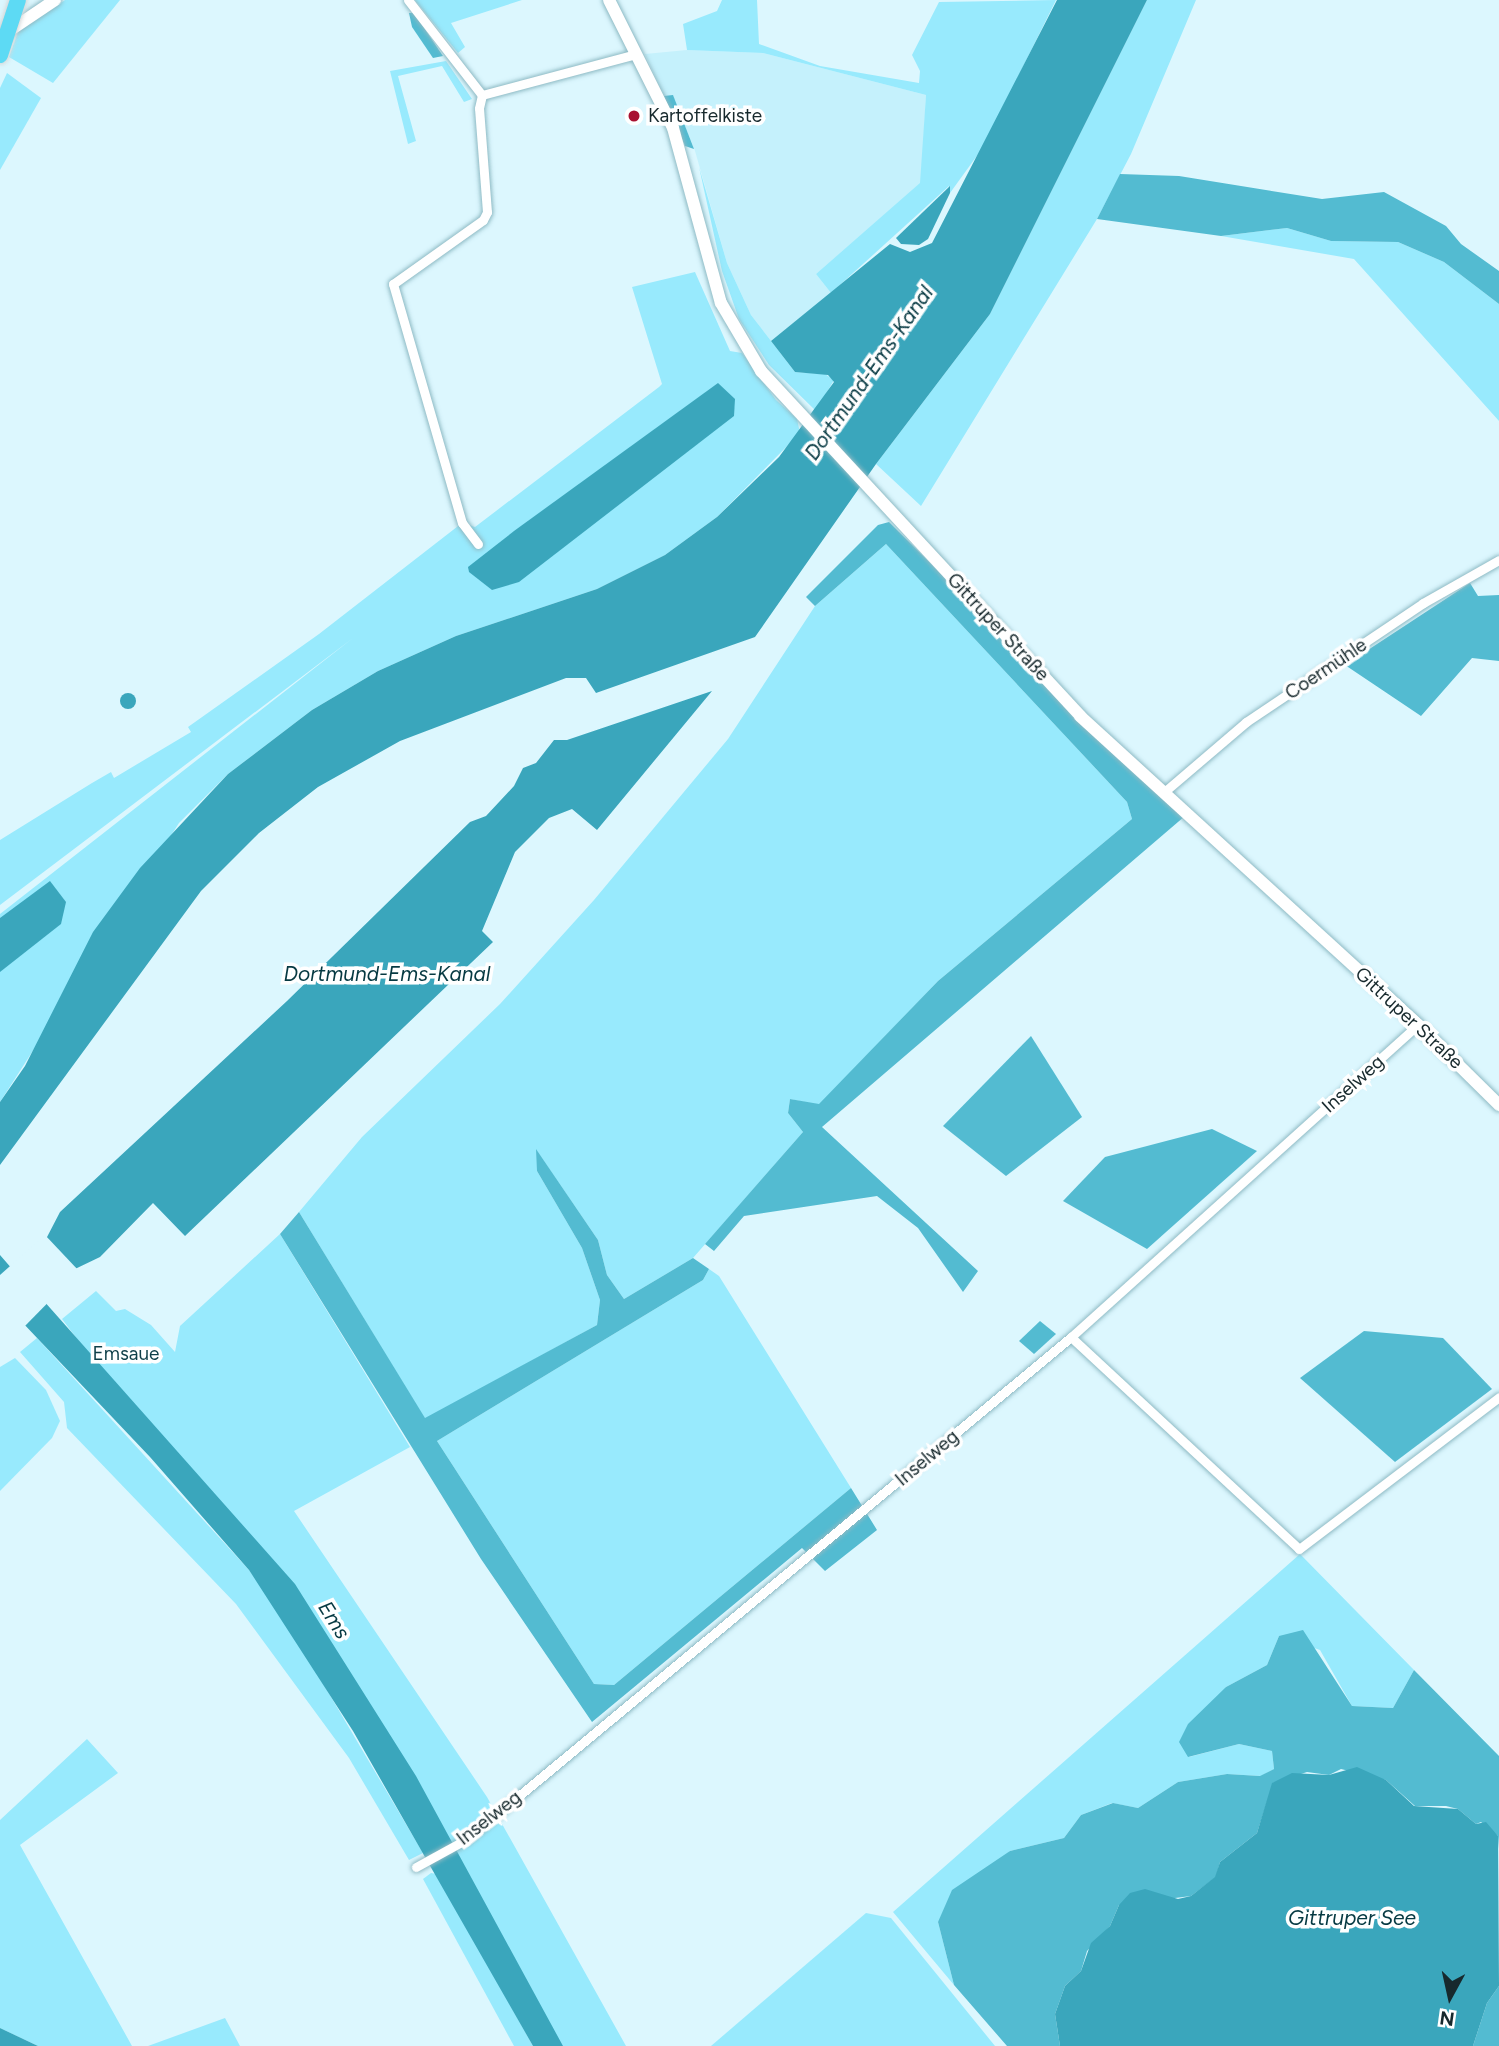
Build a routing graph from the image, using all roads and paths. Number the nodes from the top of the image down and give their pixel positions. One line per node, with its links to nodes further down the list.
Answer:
1 (18, 0): 7 (highway, bridge)
2 (55, 0): 5 (street)
3 (408, 0): 8 (street)
4 (609, 0): 6 (street, Gittruper Straße)
5 (0, 36)
6 (636, 54): 8 (street); 11 (street, Gittruper Straße)
7 (0, 55)
8 (482, 95): 9 (street)
9 (478, 544)
10 (1499, 560): 11 (street, Coermühle)
11 (1163, 793): 12 (street, Gittruper Straße)
12 (1418, 1025): 13 (street, Gittruper Straße); 14 (street, Inselweg)
13 (1499, 1105)
14 (1071, 1337): 15 (street); 16 (street, Inselweg)
15 (1499, 1397)
16 (416, 1867)

